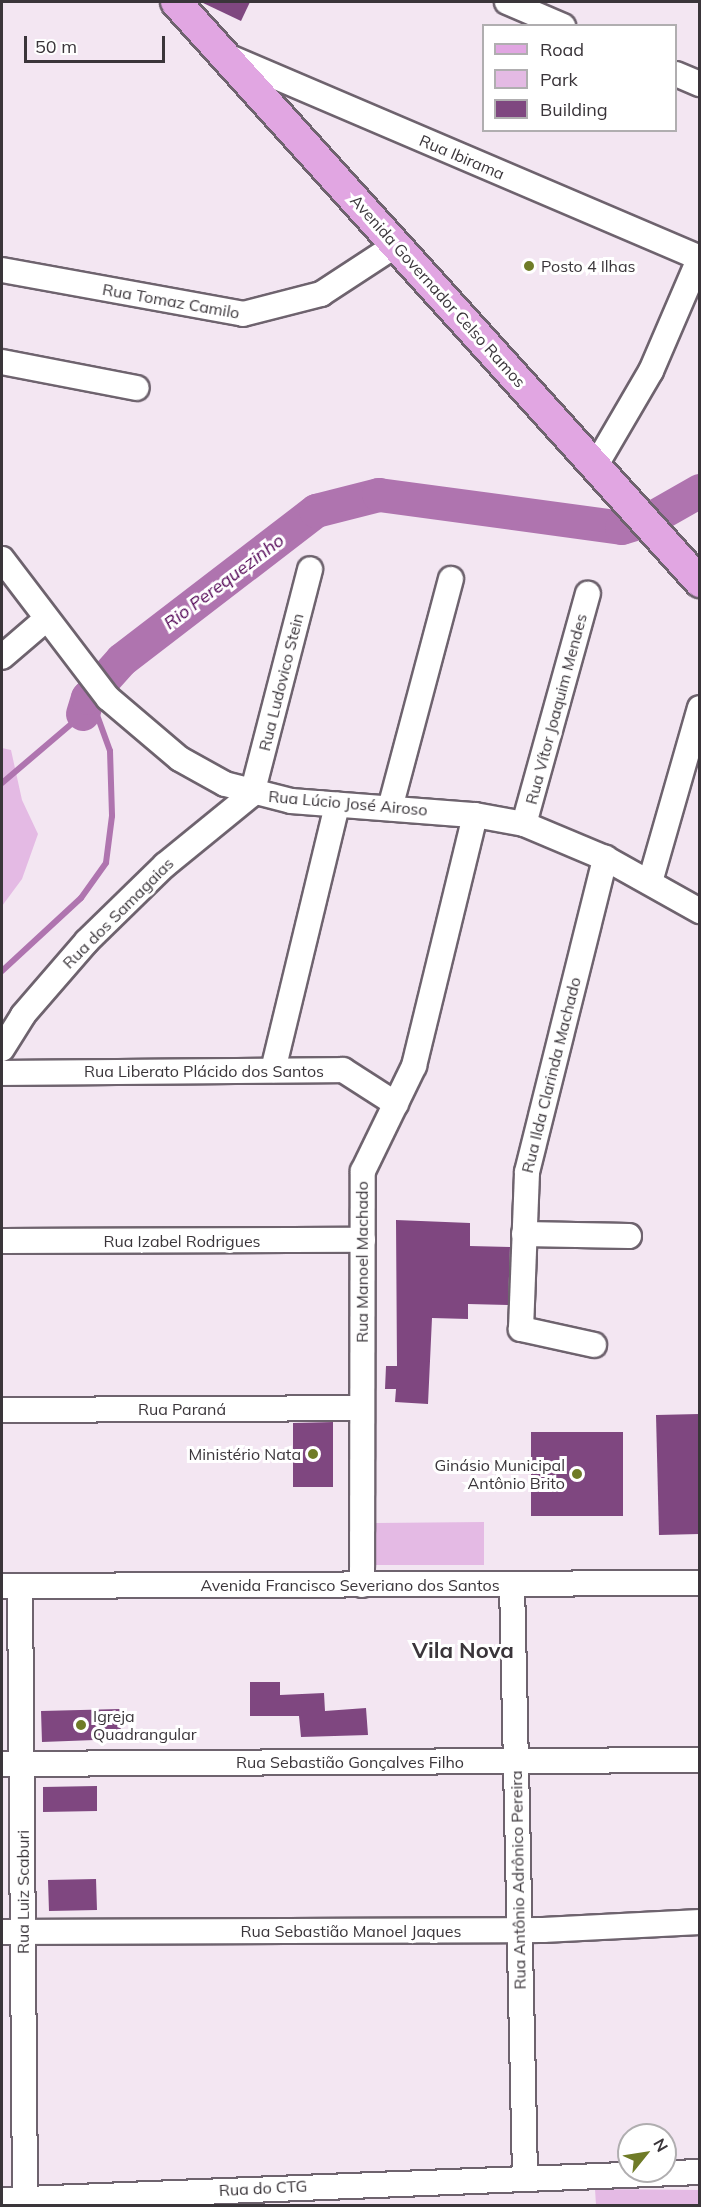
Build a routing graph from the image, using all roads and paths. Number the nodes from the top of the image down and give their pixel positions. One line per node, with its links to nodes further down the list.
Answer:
1 (176, 2): 4 (main road, Avenida Governador Celso Ramos)
2 (507, 2): 3 (street)
3 (558, 24)
4 (225, 55): 7 (main road, Avenida Governador Celso Ramos); 8 (street, Rua Ibirama)
5 (677, 75): 6 (street)
6 (699, 84)
7 (396, 245): 9 (street, Rua Tomaz Camilo); 12 (main road, Avenida Governador Celso Ramos)
8 (699, 258): 12 (street)
9 (2, 270)
10 (2, 362): 11 (street)
11 (137, 388)
12 (596, 465): 15 (main road, Avenida Governador Celso Ramos)
13 (2, 559): 18 (street, Rua Lúcio José Airoso)
14 (310, 569): 21 (street, Rua Ludovico Stein)
15 (690, 571)
16 (451, 579): 23 (street)
17 (588, 594): 25 (street, Rua Vítor Joaquim Mendes)
18 (45, 620): 19 (street); 21 (street, Rua Lúcio José Airoso)
19 (2, 657)
20 (699, 708): 27 (street)
21 (252, 794): 22 (street, Rua Lúcio José Airoso); 29 (street, Rua dos Samagaias)
22 (337, 805): 23 (street, Rua Lúcio José Airoso); 30 (street)
23 (390, 808): 24 (street, Rua Lúcio José Airoso)
24 (475, 815): 25 (street, Rua Lúcio José Airoso); 32 (street, Rua Manoel Machado)
25 (524, 825): 26 (street, Rua Lúcio José Airoso)
26 (605, 858): 27 (street, Rua Lúcio José Airoso); 33 (street, Rua Ilda Clarinda Machado)
27 (650, 882): 28 (street, Rua Lúcio José Airoso)
28 (699, 911)
29 (2, 1049)
30 (273, 1070): 31 (street, Rua Liberato Plácido dos Santos); 32 (street, Rua Liberato Plácido dos Santos)
31 (2, 1073)
32 (396, 1104): 35 (street, Rua Manoel Machado)
33 (524, 1234): 34 (street); 37 (street, Rua Ilda Clarinda Machado)
34 (628, 1236)
35 (363, 1240): 36 (street, Rua Izabel Rodrigues); 38 (street, Rua Manoel Machado)
36 (2, 1241)
37 (594, 1345)
38 (362, 1408): 39 (street, Rua Paraná); 42 (street, Rua Manoel Machado)
39 (2, 1410)
40 (699, 1583): 41 (street, Avenida Francisco Severiano dos Santos)
41 (512, 1584): 42 (street, Avenida Francisco Severiano dos Santos); 45 (street, Rua Antônio Adrônico Pereira)
42 (362, 1585): 43 (street, Avenida Francisco Severiano dos Santos)
43 (11, 1586): 46 (street, Rua Luiz Scaburi)
44 (699, 1760): 45 (street, Rua Sebastião Gonçalves Filho)
45 (516, 1761): 46 (street, Rua Sebastião Gonçalves Filho); 48 (street, Rua Antônio Adrônico Pereira)
46 (12, 1763): 49 (street, Rua Luiz Scaburi)
47 (699, 1922): 48 (street, Rua Sebastião Manoel Jaques)
48 (516, 1930): 49 (street, Rua Sebastião Manoel Jaques); 51 (street, Rua Antônio Adrônico Pereira)
49 (12, 1932): 52 (street, Rua Luiz Scaburi)
50 (699, 2172): 51 (street, Rua do CTG)
51 (525, 2175): 52 (street, Rua do CTG)
52 (25, 2199): 53 (street, Rua do CTG)
53 (2, 2200)

